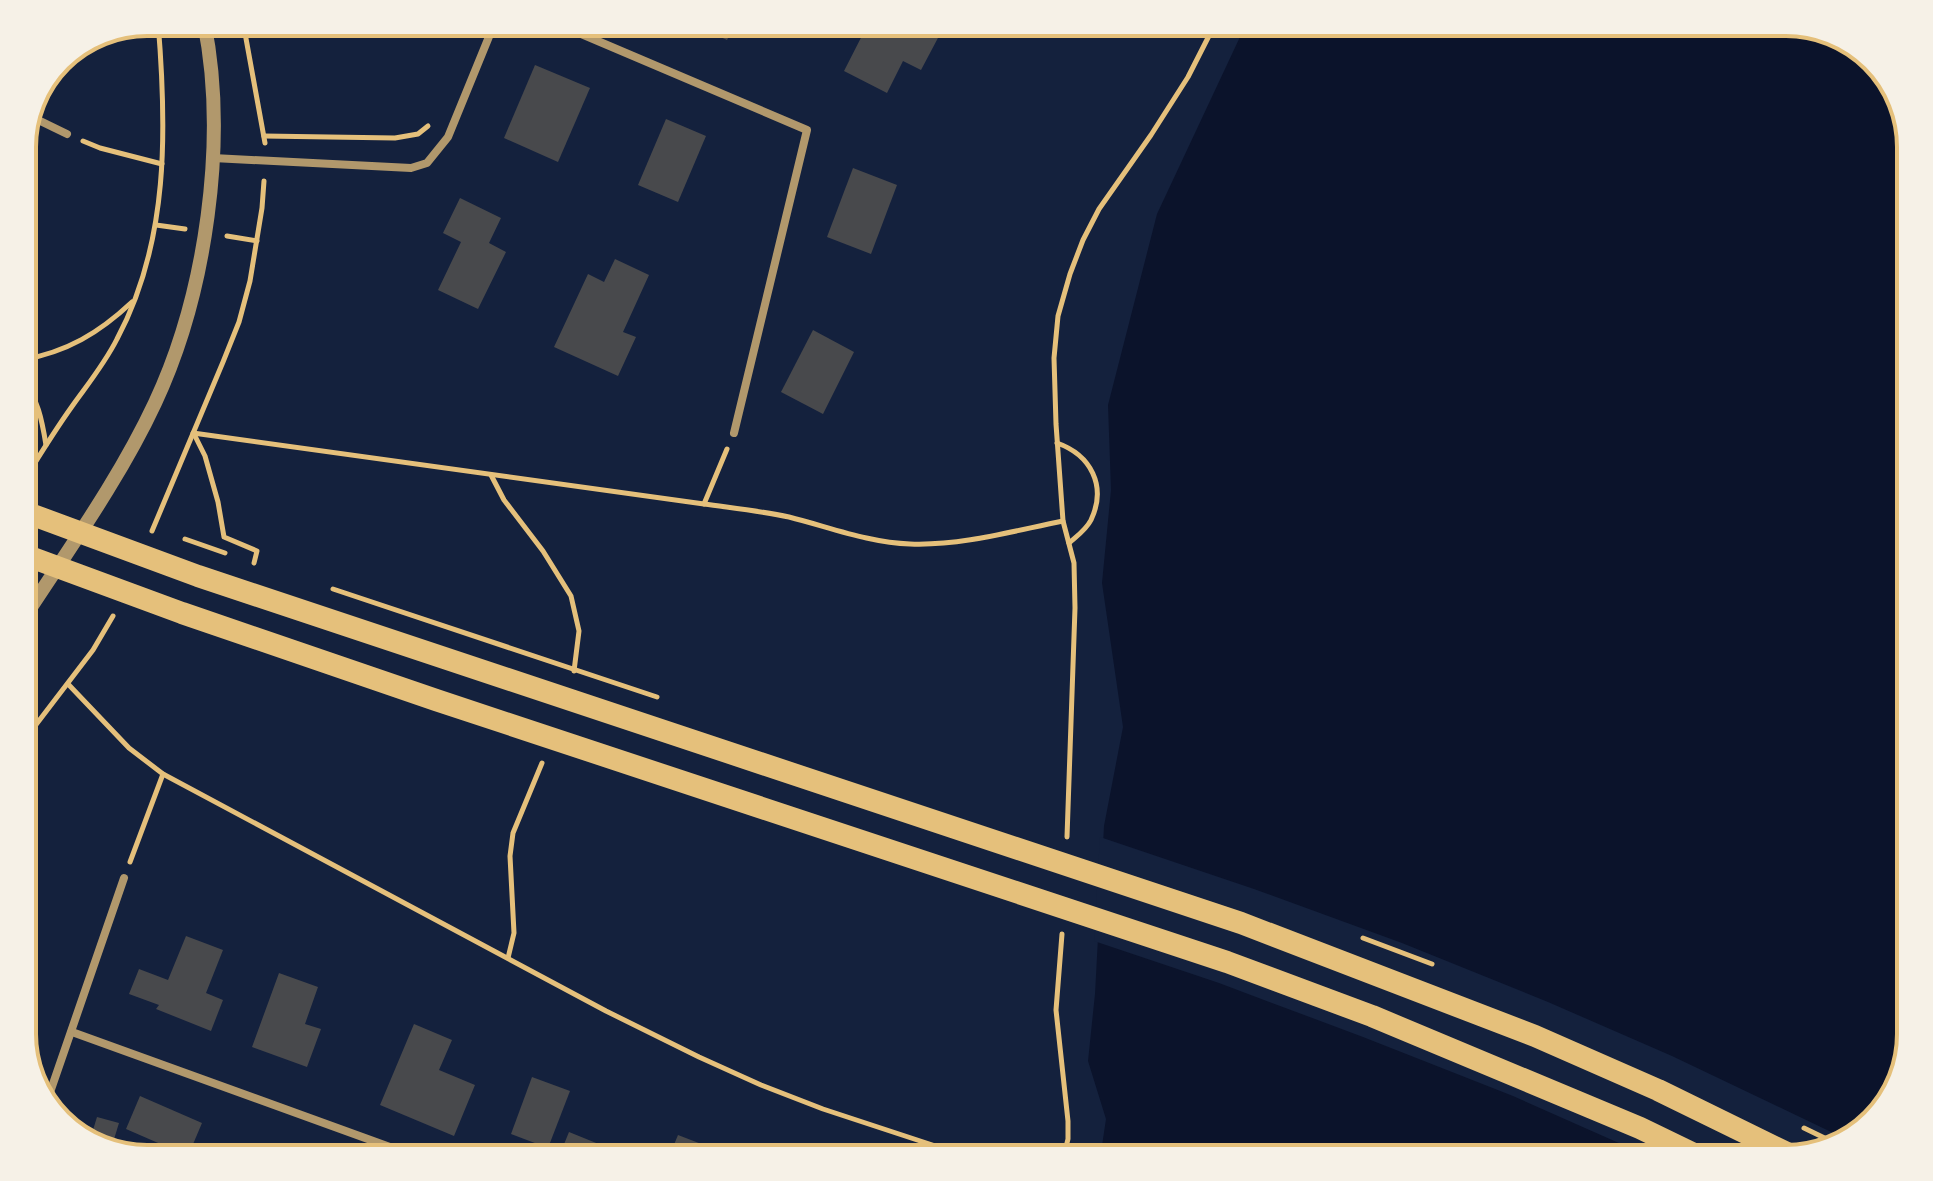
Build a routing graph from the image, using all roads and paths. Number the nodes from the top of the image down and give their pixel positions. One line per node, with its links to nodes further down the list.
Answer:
1 (159, 36): 13 (path)
2 (206, 36): 11 (street)
3 (246, 36): 10 (path)
4 (489, 36): 12 (street)
5 (586, 36): 18 (street)
6 (1210, 36): 19 (path)
7 (435, 116): 10 (path)
8 (40, 121): 9 (street)
9 (67, 134): 13 (path)
10 (264, 136): 12 (path)
11 (213, 158): 12 (street); 28 (street)
12 (266, 161): 17 (path)
13 (162, 164): 14 (path)
14 (135, 298): 15 (path); 20 (path)
15 (36, 357)
16 (36, 402): 20 (path)
17 (193, 433): 22 (path); 26 (path)
18 (734, 433): 22 (path)
19 (1057, 443): 22 (path); 24 (path)
20 (46, 446): 21 (path)
21 (36, 461)
22 (704, 504)
23 (36, 516): 38 (highway)
24 (1069, 543)
25 (36, 559): 37 (highway)
26 (268, 568)
27 (327, 587): 29 (path)
28 (36, 599)
29 (460, 630)
30 (68, 684): 31 (path)
31 (163, 774): 32 (path); 36 (path)
32 (124, 878): 33 (street)
33 (72, 1032): 34 (street); 35 (street)
34 (51, 1090)
35 (384, 1145)
36 (932, 1145)
37 (1675, 1145)
38 (1770, 1145)

